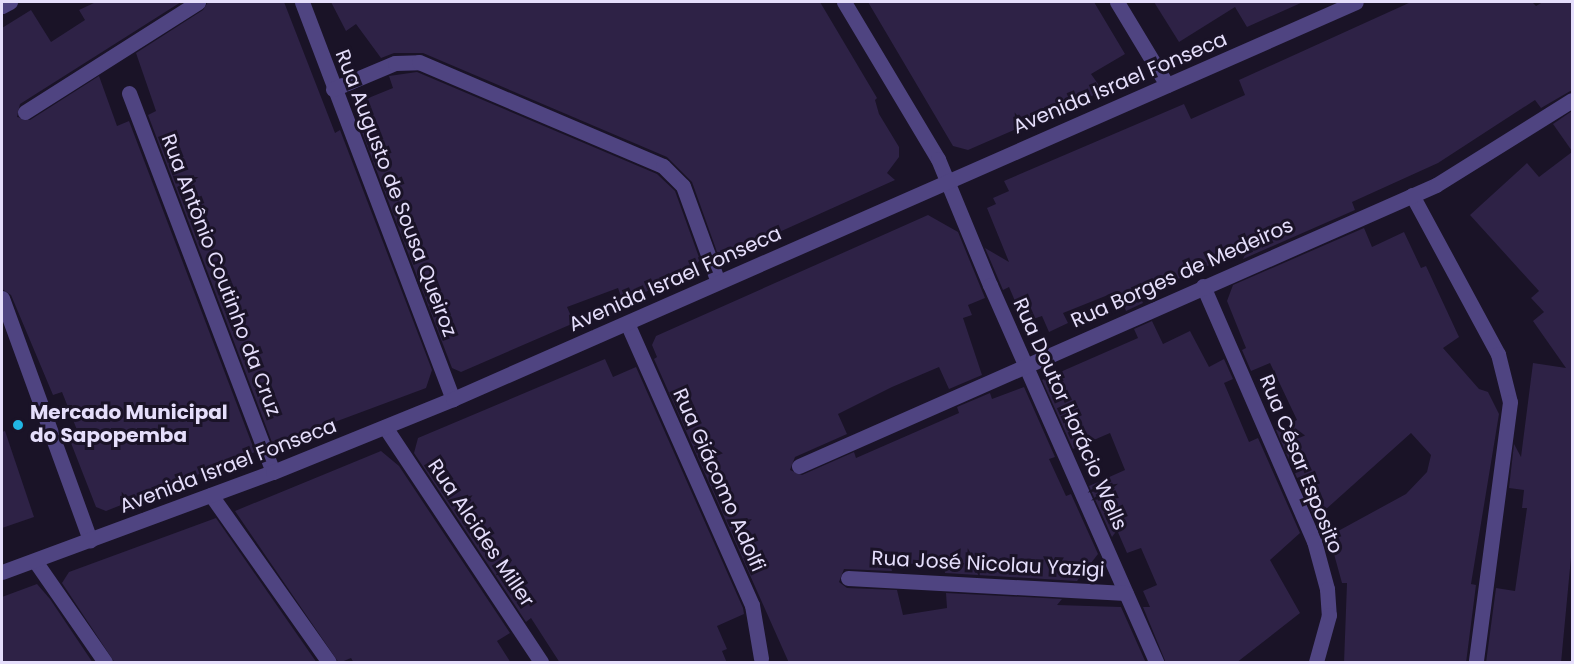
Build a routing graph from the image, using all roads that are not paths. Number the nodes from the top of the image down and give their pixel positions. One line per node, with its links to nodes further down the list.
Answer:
1 (10, 2): 7 (street)
2 (198, 2): 12 (street)
3 (302, 2): 9 (street, Rua Augusto de Sousa Queiroz)
4 (844, 2): 13 (street, Rua Doutor Horácio Wells)
5 (1117, 2): 8 (street)
6 (1356, 2): 8 (street, Avenida Israel Fonseca)
7 (2, 6)
8 (1167, 85): 13 (street, Avenida Israel Fonseca)
9 (333, 89): 15 (street); 20 (street, Rua Augusto de Sousa Queiroz)
10 (129, 93): 23 (street, Rua Antônio Coutinho da Cruz)
11 (1572, 99): 14 (street, Rua Borges de Medeiros)
12 (26, 112)
13 (947, 181): 15 (street, Avenida Israel Fonseca); 19 (street, Rua Doutor Horácio Wells)
14 (1412, 195): 16 (street, Rua Borges de Medeiros); 36 (street)
15 (718, 282): 18 (street, Avenida Israel Fonseca)
16 (1203, 286): 19 (street, Rua Borges de Medeiros); 35 (street, Rua César Esposito)
17 (2, 298): 25 (street)
18 (627, 323): 20 (street, Avenida Israel Fonseca); 30 (street, Rua Giácomo Adolfi)
19 (1025, 364): 22 (street, Rua Borges de Medeiros); 29 (street, Rua Doutor Horácio Wells)
20 (453, 399): 21 (street, Avenida Israel Fonseca)
21 (385, 427): 23 (street, Avenida Israel Fonseca); 33 (street, Rua Alcides Miller)
22 (799, 466)
23 (273, 472): 24 (street, Avenida Israel Fonseca)
24 (211, 495): 25 (street, Avenida Israel Fonseca); 32 (street)
25 (90, 540): 26 (street, Avenida Israel Fonseca)
26 (35, 561): 27 (street, Avenida Israel Fonseca); 31 (street)
27 (2, 572)
28 (848, 578): 29 (street, Rua José Nicolau Yazigi)
29 (1126, 593): 34 (street, Rua Doutor Horácio Wells)
30 (761, 658)
31 (105, 663)
32 (329, 663)
33 (541, 663)
34 (1156, 663)
35 (1316, 663)
36 (1476, 663)

